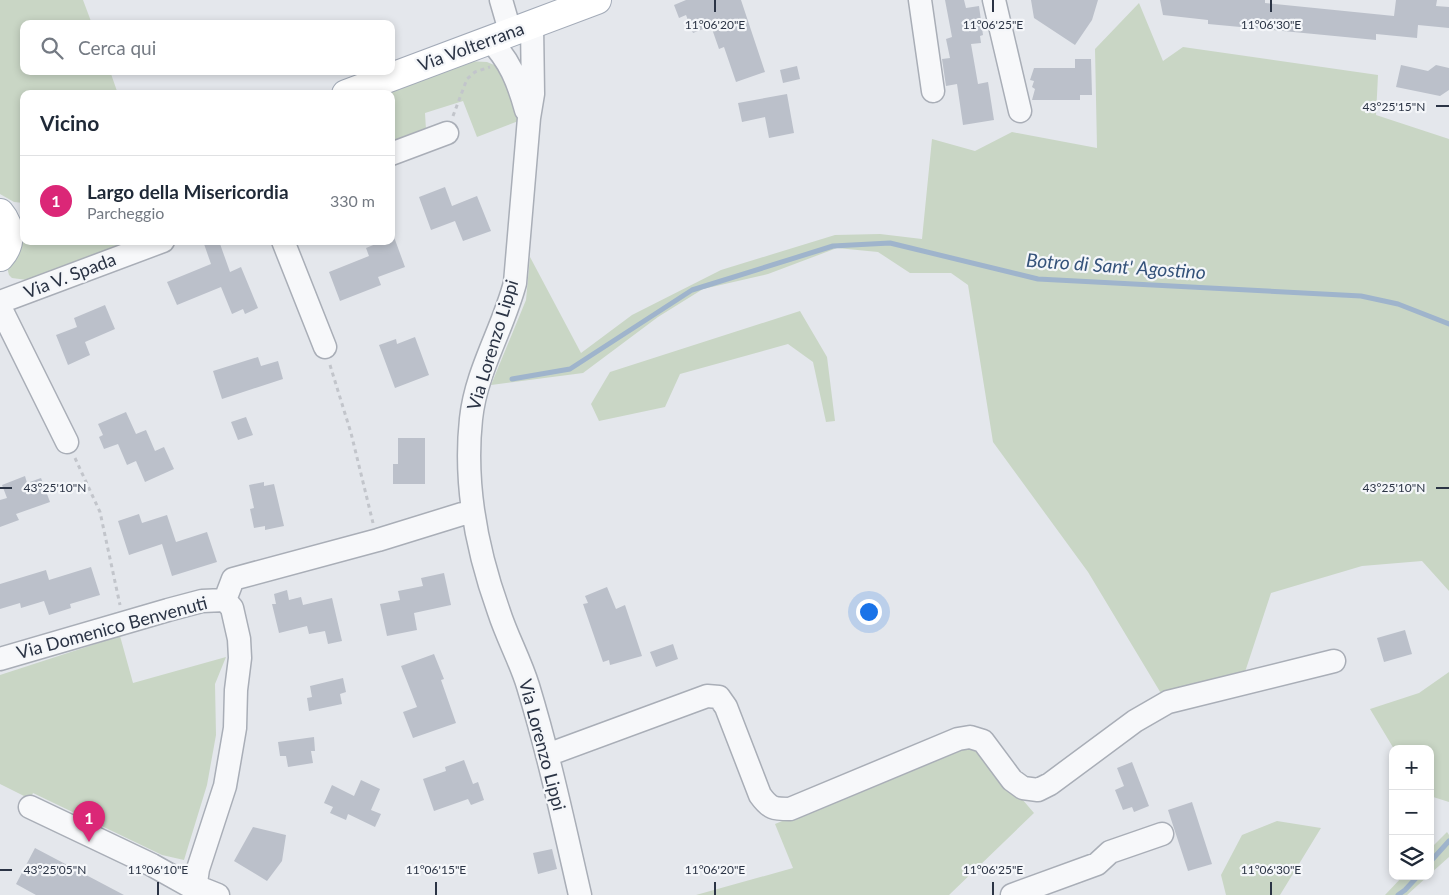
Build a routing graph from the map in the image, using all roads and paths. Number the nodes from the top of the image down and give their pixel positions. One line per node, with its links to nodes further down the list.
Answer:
1 (501, 0): 5 (street)
2 (596, 0): 5 (main road, Via Volterrana)
3 (920, 0): 7 (street)
4 (994, 0): 8 (street)
5 (507, 40): 6 (main road, Via Volterrana); 9 (street, Via Lorenzo Lippi); 9 (street, Via Lorenzo Lippi); 10 (path)
6 (358, 90)
7 (933, 90)
8 (1020, 111)
9 (529, 118): 19 (street, Via Lorenzo Lippi)
10 (447, 133): 11 (street)
11 (395, 152)
12 (20, 214): 13 (main road)
13 (7, 228)
14 (151, 245): 16 (street, Via V. Spada)
15 (284, 245): 17 (street)
16 (1, 298): 18 (street)
17 (325, 348): 20 (path)
18 (67, 442): 22 (path)
19 (473, 512): 20 (street); 25 (street, Via Lorenzo Lippi)
20 (378, 540): 21 (street)
21 (225, 600): 22 (street, Via Domenico Benvenuti); 28 (street, Via Domenico Benvenuti)
22 (124, 622): 23 (street, Via Domenico Benvenuti)
23 (0, 659)
24 (1334, 661): 25 (street)
25 (547, 755): 30 (street, Via Lorenzo Lippi)
26 (30, 807): 28 (street)
27 (1162, 834): 31 (street)
28 (191, 892): 29 (street)
29 (218, 895)
30 (580, 895)
31 (1012, 895)

